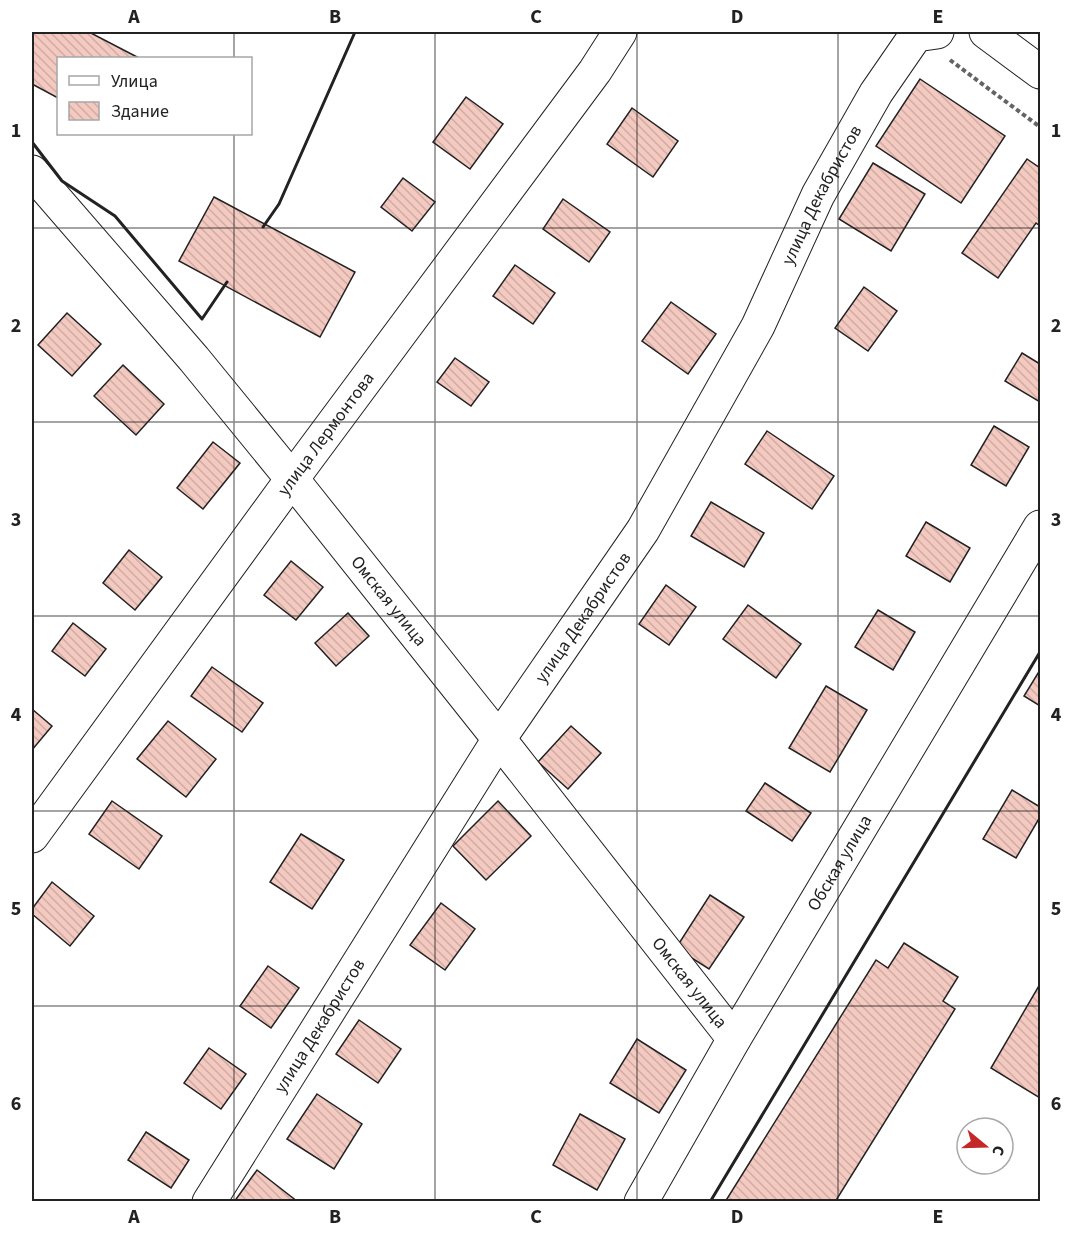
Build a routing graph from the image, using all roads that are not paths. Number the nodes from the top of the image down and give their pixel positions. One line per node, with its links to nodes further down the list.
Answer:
1 (620, 32): 6 (street, улица Лермонтова)
2 (986, 32): 4 (street)
3 (927, 33): 8 (street, улица Декабристов)
4 (1041, 72)
5 (32, 172): 6 (street, Омская улица)
6 (292, 479): 8 (street, Омская улица); 9 (street, улица Лермонтова)
7 (1041, 527): 10 (street, Обская улица)
8 (499, 739): 10 (street, Омская улица); 11 (street, улица Декабристов)
9 (32, 836)
10 (734, 1039): 12 (street, Обская улица)
11 (209, 1202)
12 (641, 1202)

